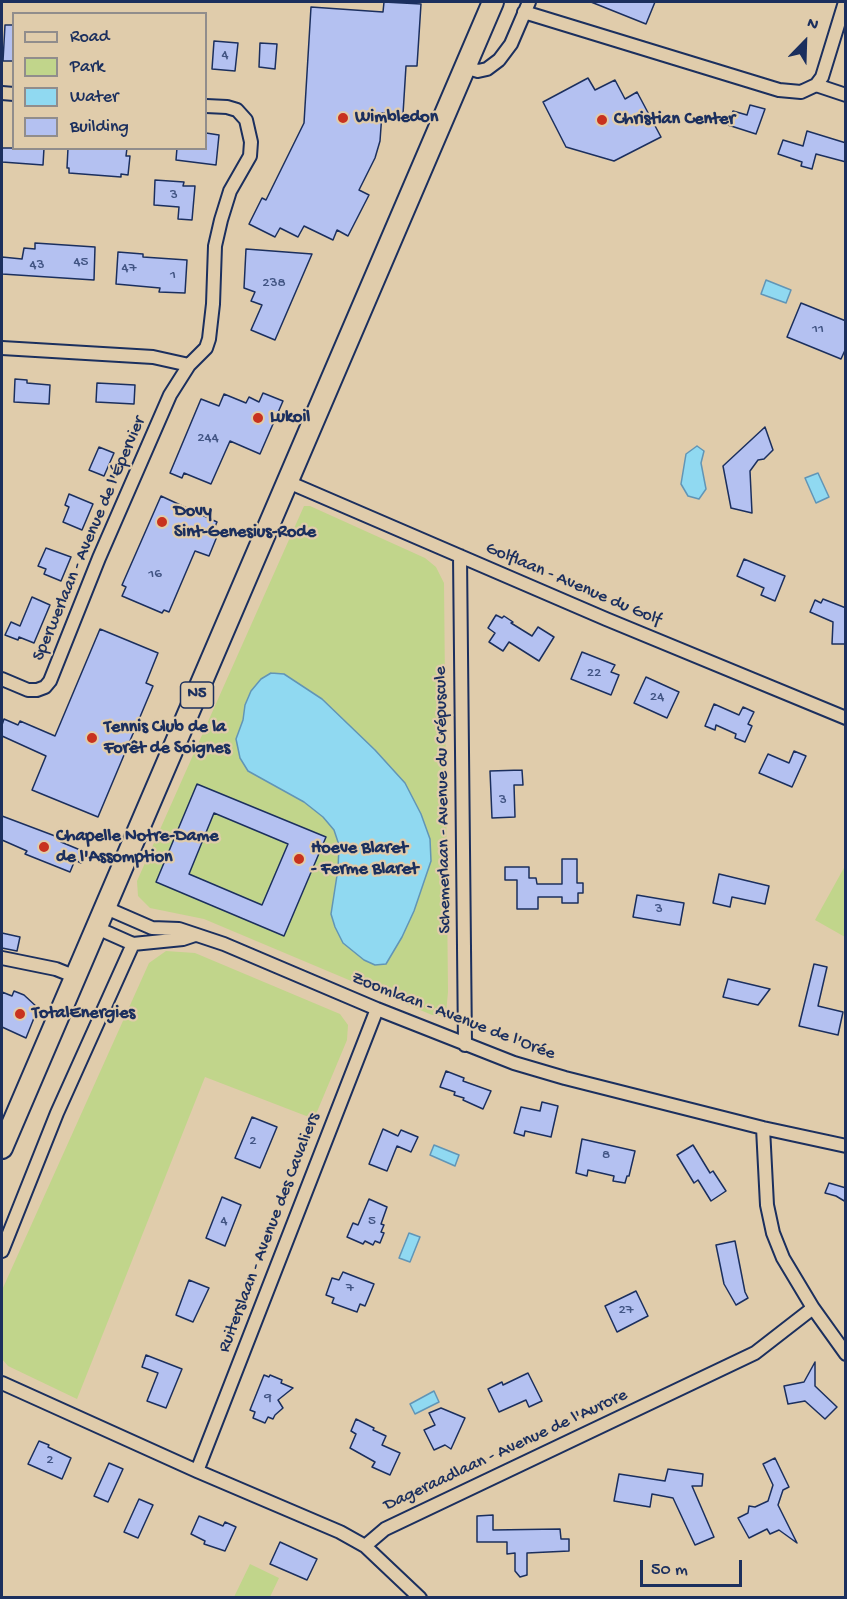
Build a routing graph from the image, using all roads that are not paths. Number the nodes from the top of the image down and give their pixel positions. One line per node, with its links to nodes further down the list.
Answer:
1 (493, 2): 4 (main road, N5)
2 (845, 2): 5 (street)
3 (526, 7): 4 (street); 5 (street)
4 (465, 67): 10 (main road, N5)
5 (816, 85): 6 (street)
6 (846, 94)
7 (207, 106): 9 (street, Sperwerlaan - Avenue de l'Épervier)
8 (2, 348): 9 (street)
9 (189, 365): 12 (street, Sperwerlaan - Avenue de l'Épervier)
10 (288, 482): 11 (street, Golflaan - Avenue du Golf); 14 (main road, N5)
11 (460, 556): 13 (street, Golflaan - Avenue du Golf); 21 (street, Schemerlaan - Avenue du Crépuscule)
12 (2, 679)
13 (846, 718)
14 (106, 908): 15 (main road, N5); 16 (street, Zoomlaan - Avenue de l'Orée)
15 (97, 928): 17 (street, Zoomlaan - Avenue de l'Orée); 19 (main road, N5)
16 (195, 935): 17 (street, Zoomlaan - Avenue de l'Orée); 20 (street, Zoomlaan - Avenue de l'Orée)
17 (133, 944): 25 (street)
18 (2, 958): 19 (street)
19 (76, 977): 24 (main road, N5)
20 (377, 1009): 21 (street, Zoomlaan - Avenue de l'Orée); 29 (street, Ruiterslaan - Avenue des Cavaliers)
21 (465, 1045): 22 (street, Zoomlaan - Avenue de l'Orée)
22 (763, 1128): 23 (street, Zoomlaan - Avenue de l'Orée); 26 (street)
23 (846, 1146)
24 (2, 1148)
25 (2, 1251)
26 (813, 1308): 27 (street); 30 (street, Dageraadlaan - Avenue de l'Aurore)
27 (846, 1354)
28 (2, 1383): 29 (street)
29 (197, 1471): 30 (street)
30 (365, 1546): 31 (street)
31 (420, 1598)

